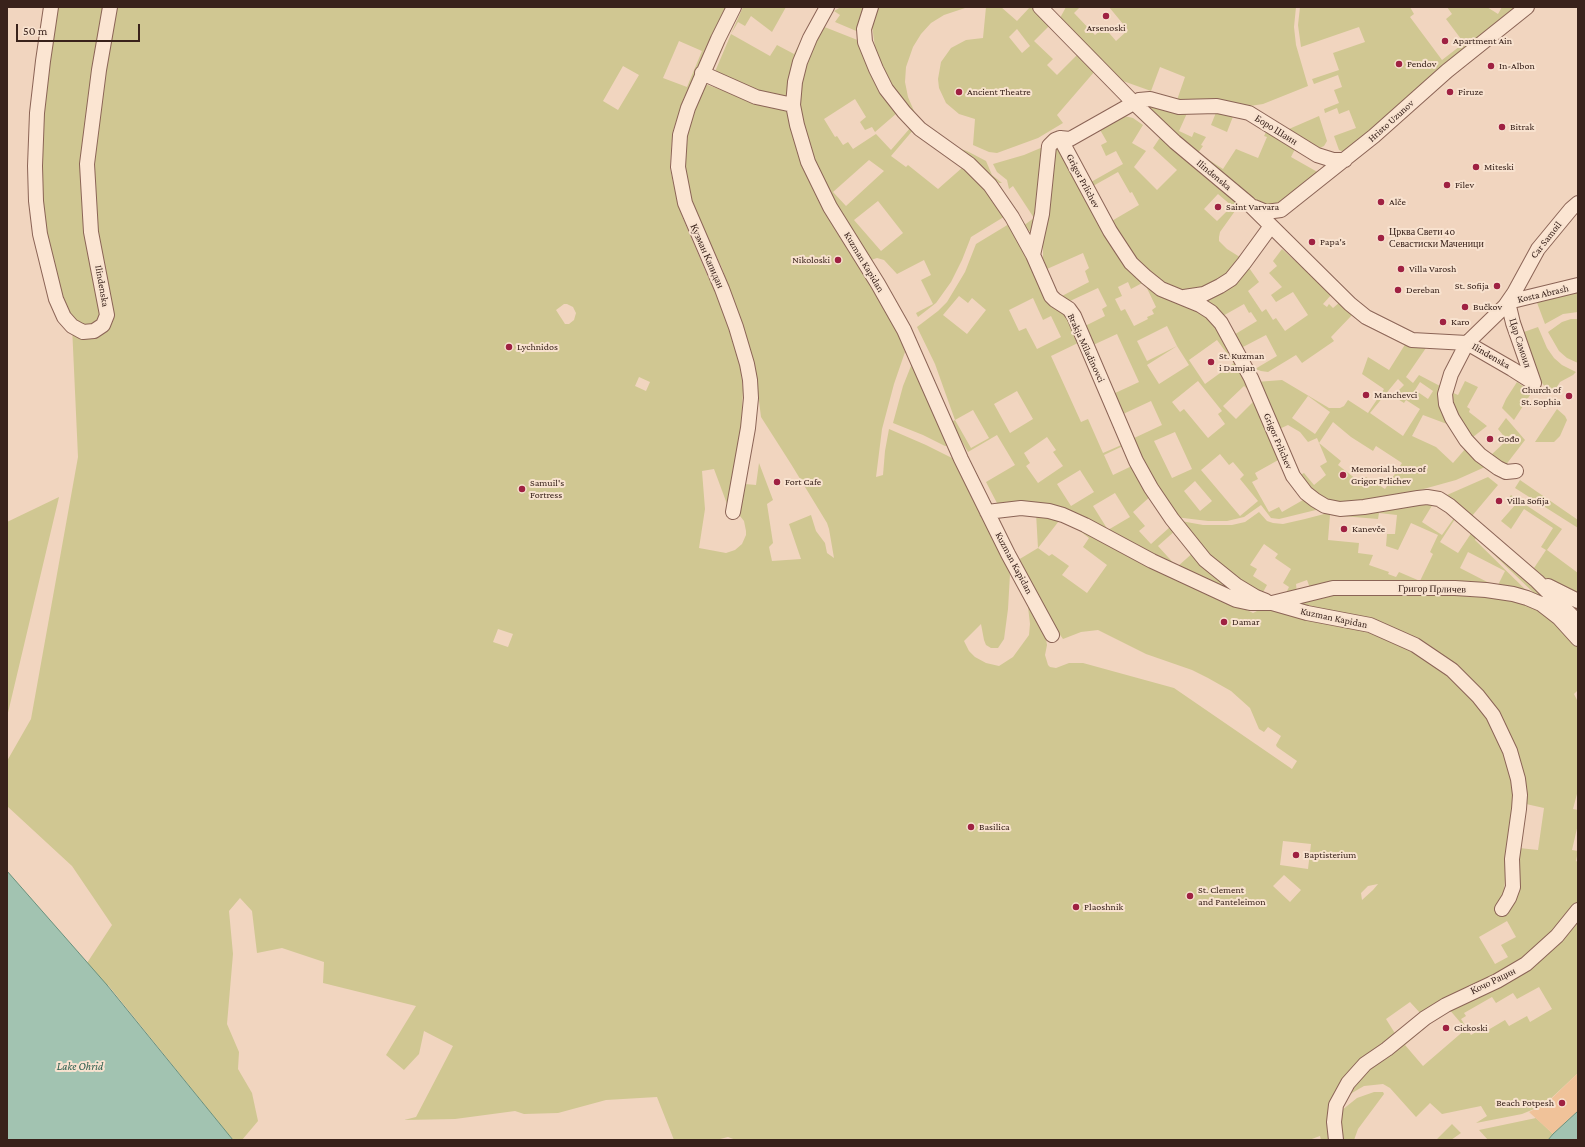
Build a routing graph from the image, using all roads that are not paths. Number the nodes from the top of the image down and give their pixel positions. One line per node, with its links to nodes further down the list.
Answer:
1 (51, 7): 2 (street, Ilindenska)
2 (110, 7)
3 (734, 7): 8 (street, Кузман Капидан)
4 (827, 7): 10 (street, Kuzman Kapidan)
5 (871, 7): 16 (street, Brakja Miladinovci)
6 (1040, 7): 9 (street, Ilindenska)
7 (1527, 7): 12 (street, Hristo Uzunov)
8 (702, 73): 10 (street); 23 (street, Кузман Капидан)
9 (1134, 103): 11 (street); 12 (street, Боро Шаин); 13 (street, Ilindenska)
10 (793, 105): 24 (street, Kuzman Kapidan)
11 (1060, 138): 16 (street); 18 (street, Grigor Prlichev)
12 (1345, 160): 13 (street, Hristo Uzunov)
13 (1248, 203): 15 (street, Ilindenska)
14 (1578, 203): 19 (street, Car Samoil)
15 (1271, 226): 18 (street); 20 (street, Ilindenska)
16 (1032, 255): 27 (street, Brakja Miladinovci)
17 (1578, 285): 19 (street, Kosta Abrash)
18 (1175, 296): 25 (street, Grigor Prlichev)
19 (1508, 302): 20 (street, Ilindenska); 21 (street, Цар Самоил)
20 (1467, 343): 21 (street, Ilindenska); 22 (street)
21 (1534, 383)
22 (1516, 471)
23 (733, 512)
24 (988, 512): 27 (street, Kuzman Kapidan); 29 (street, Kuzman Kapidan)
25 (1537, 581): 26 (street); 28 (street, Grigor Prlichev)
26 (1578, 601)
27 (1272, 603): 30 (street, Григор Прличев); 31 (street, Kuzman Kapidan)
28 (1578, 622)
29 (1052, 635)
30 (1578, 639)
31 (1502, 909)
32 (1578, 910): 33 (street, Кочо Рацин)
33 (1336, 1140)

